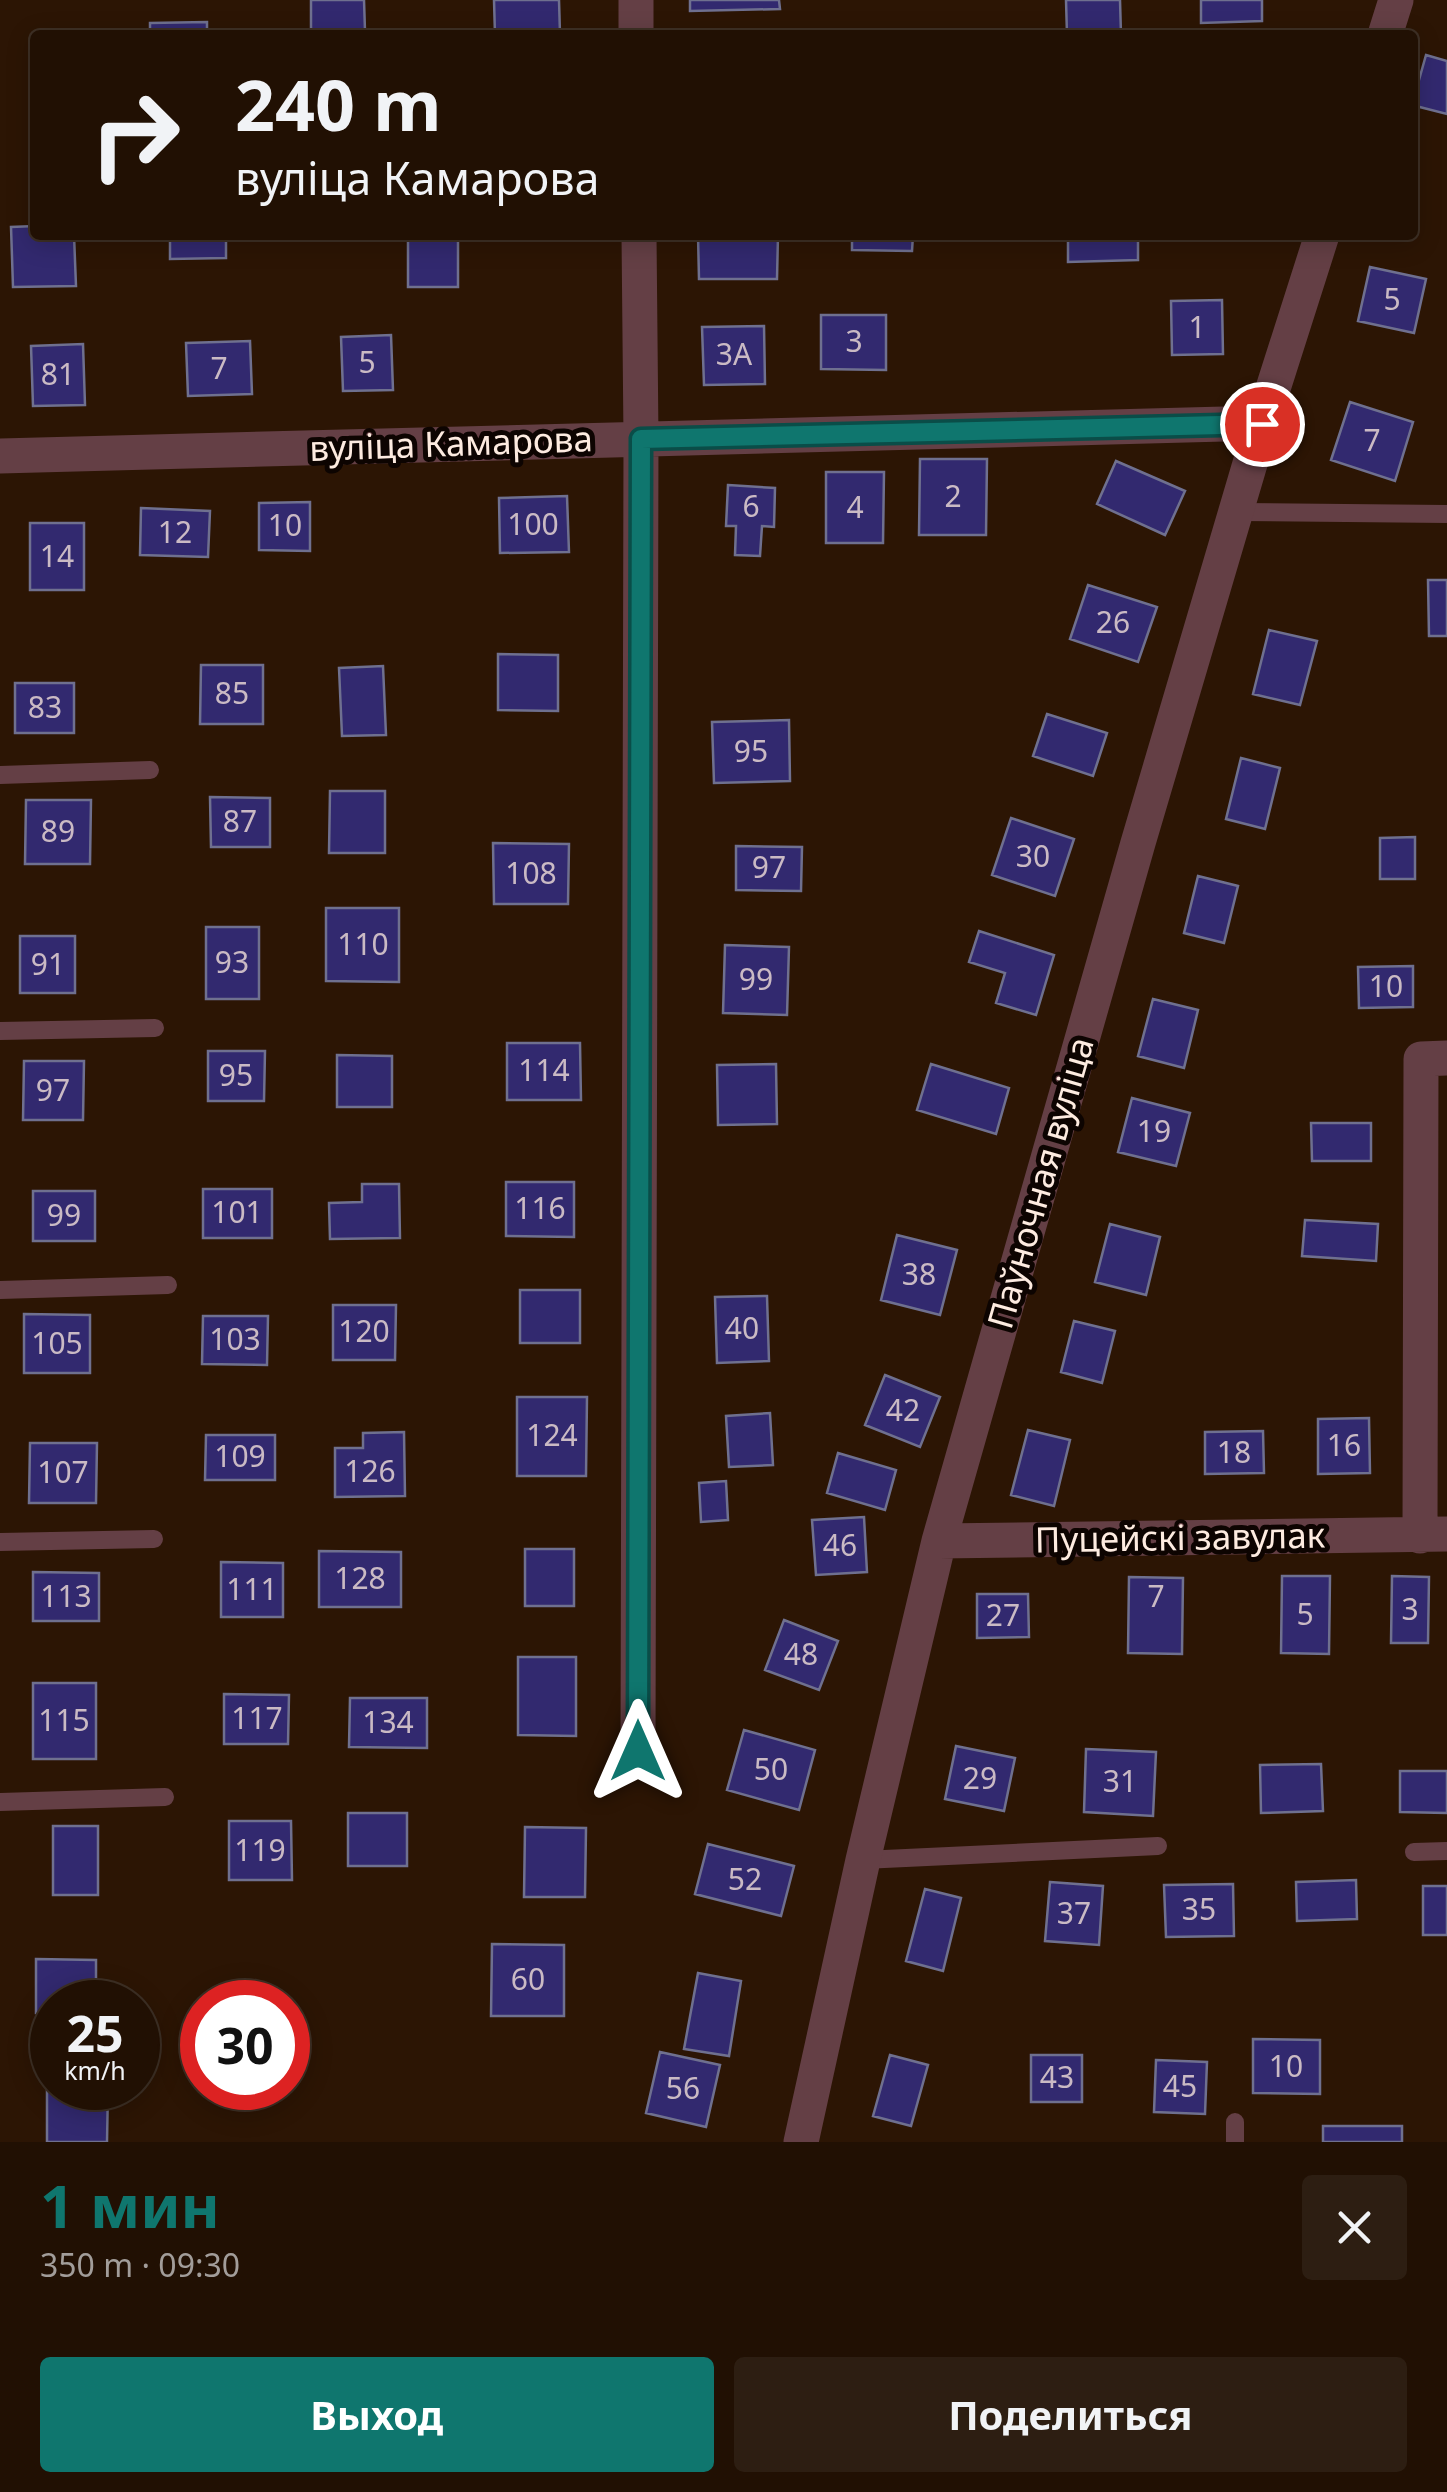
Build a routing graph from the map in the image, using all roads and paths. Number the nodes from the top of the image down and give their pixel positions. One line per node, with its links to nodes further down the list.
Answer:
1 (636, 0): 3 (street)
2 (1396, 0): 4 (street)
3 (636, 30)
4 (1387, 30)
5 (639, 240): 8 (street)
6 (1320, 240): 7 (street, Паўночная вуліца)
7 (1262, 424): 8 (street, вуліца Камарова); 10 (street, Паўночная вуліца)
8 (641, 439): 9 (street, вуліца Камарова); 23 (street)
9 (0, 456)
10 (1238, 512): 11 (lane); 21 (street, Паўночная вуліца)
11 (1447, 514)
12 (150, 770): 13 (lane)
13 (0, 775)
14 (155, 1028): 15 (lane)
15 (0, 1031)
16 (1447, 1058): 19 (street, Пуцейскі завулак)
17 (168, 1285): 18 (lane)
18 (0, 1290)
19 (1434, 1535): 21 (street, Пуцейскі завулак)
20 (154, 1539): 22 (lane)
21 (939, 1541): 29 (street, Паўночная вуліца)
22 (0, 1542)
23 (638, 1751)
24 (165, 1797): 25 (lane)
25 (0, 1802)
26 (1158, 1846): 29 (lane)
27 (1447, 1851): 28 (lane)
28 (1414, 1852)
29 (863, 1860): 31 (street, Паўночная вуліца)
30 (1235, 2122): 32 (lane)
31 (801, 2142)
32 (1235, 2142)

